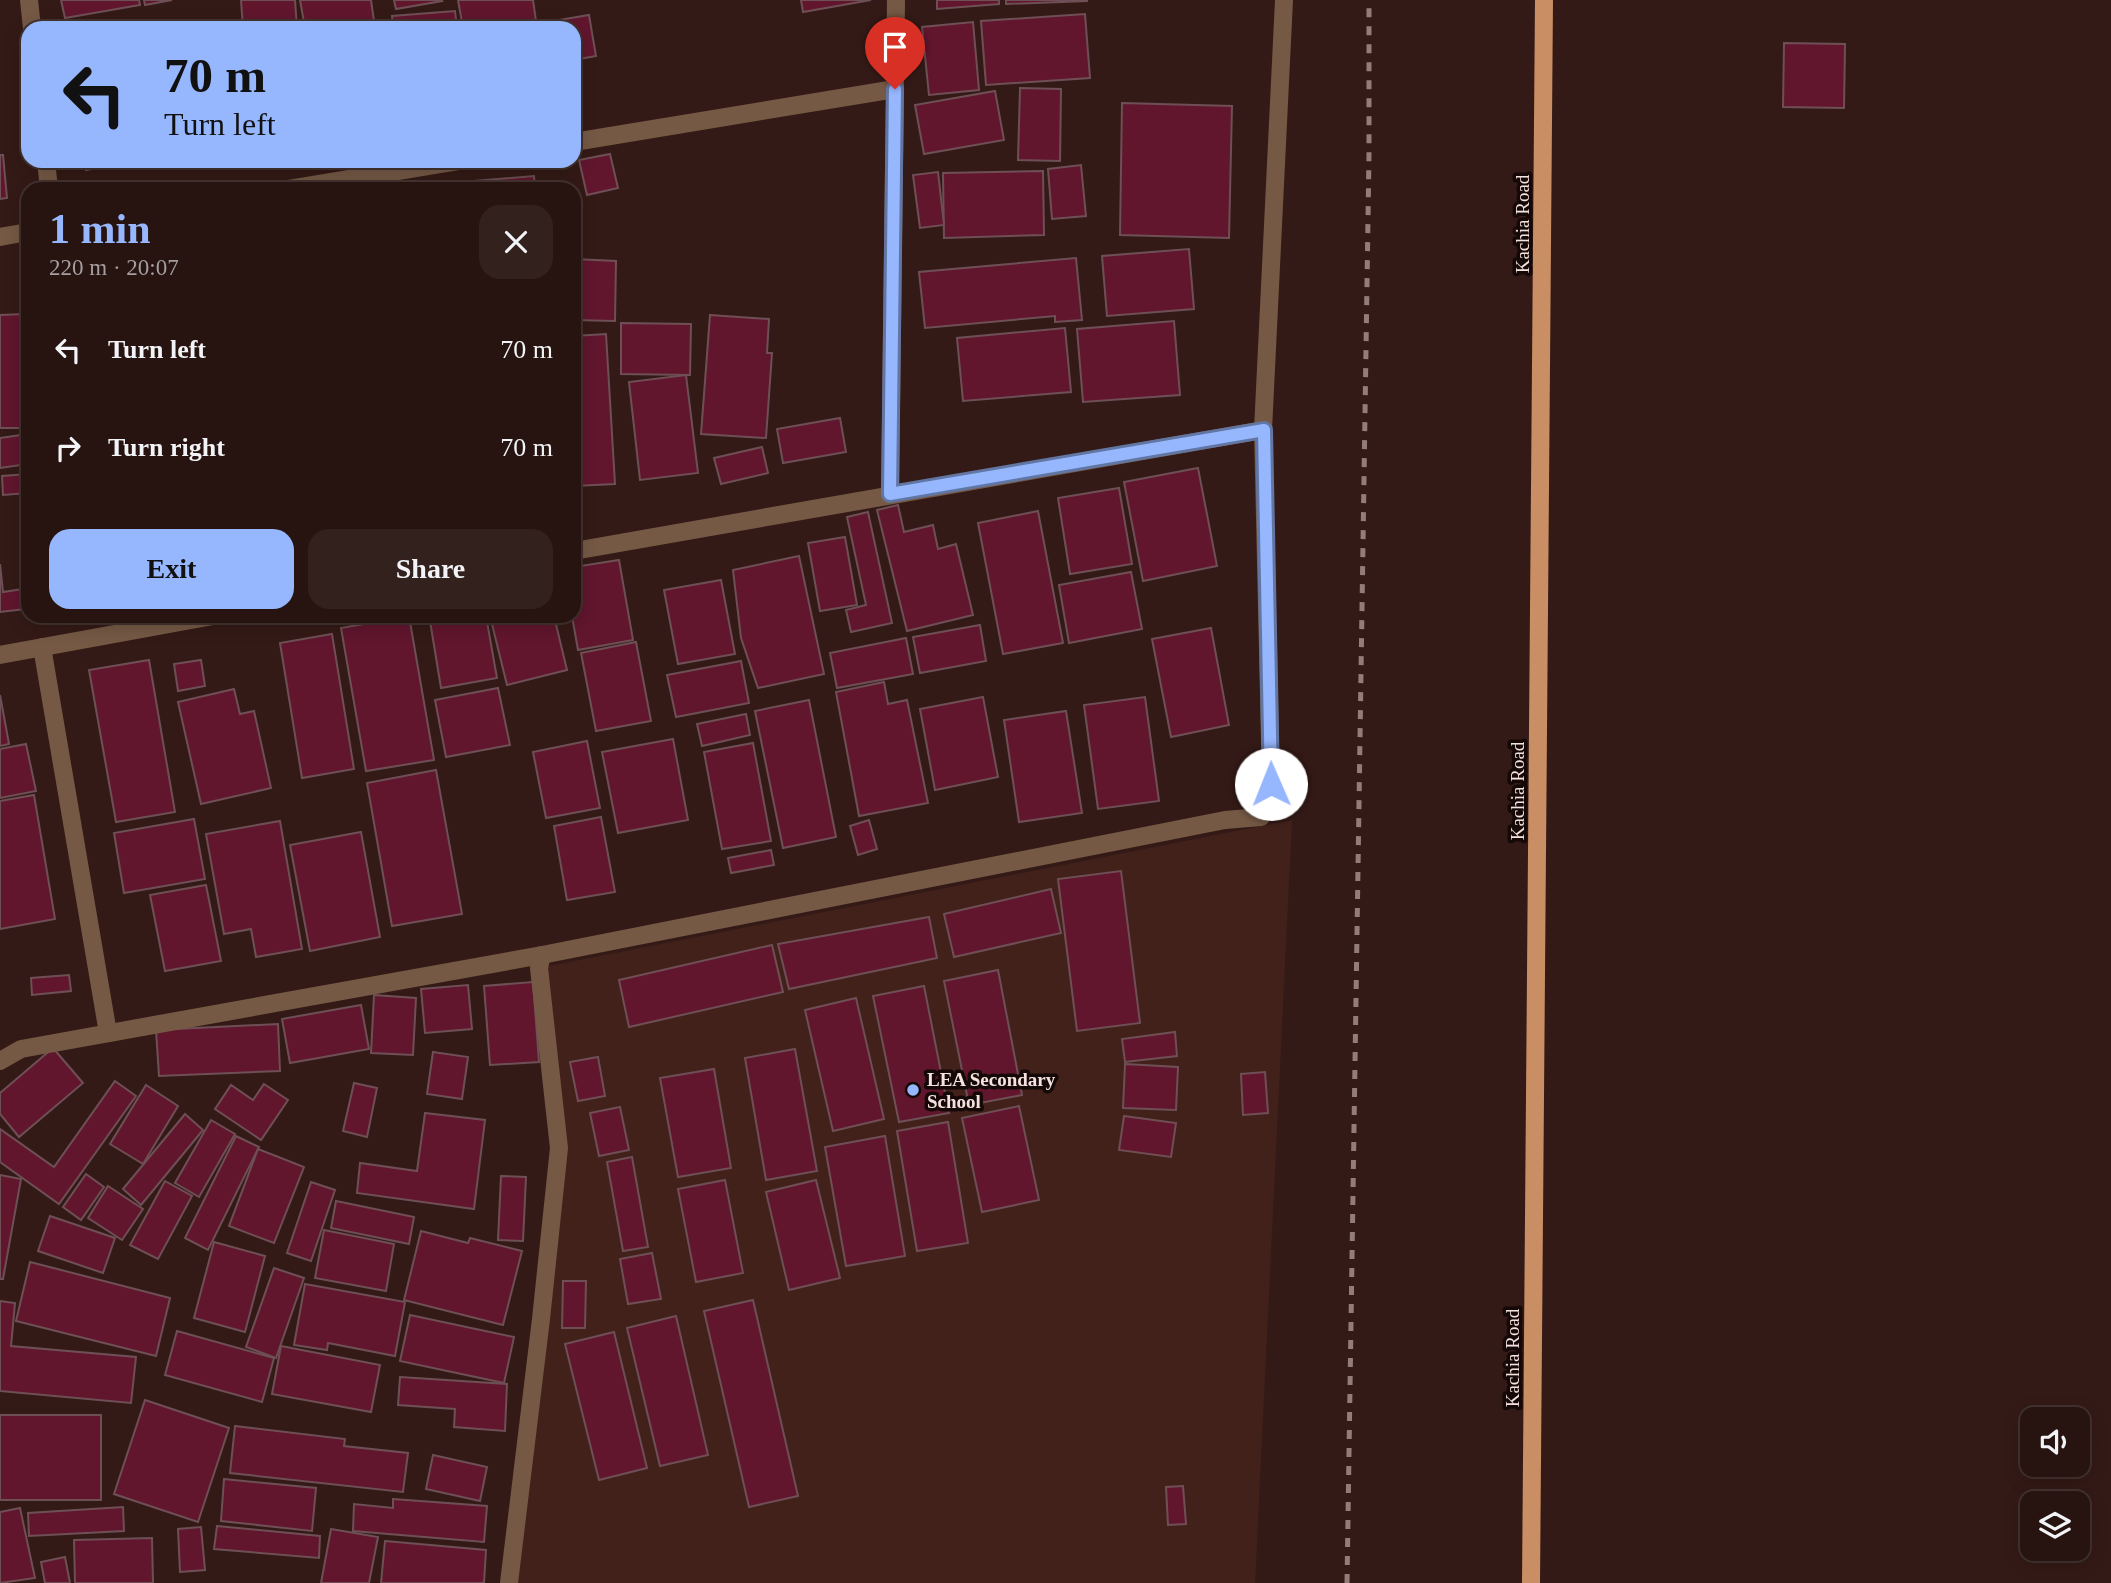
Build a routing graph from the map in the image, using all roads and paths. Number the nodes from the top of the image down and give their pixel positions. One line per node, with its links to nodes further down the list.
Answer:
1 (29, 0): 5 (street)
2 (896, 0): 6 (street)
3 (1284, 0): 12 (street)
4 (1544, 0): 22 (main road, Kachia Road)
5 (31, 21)
6 (895, 89): 7 (street); 13 (street)
7 (581, 141)
8 (416, 168): 9 (street)
9 (331, 182)
10 (21, 233): 11 (street)
11 (0, 237)
12 (1264, 430): 13 (street); 18 (street)
13 (890, 494): 14 (street)
14 (581, 550)
15 (174, 623): 16 (street)
16 (42, 647): 17 (street); 19 (street)
17 (0, 654)
18 (542, 955): 19 (street); 21 (street)
19 (108, 1033): 20 (street)
20 (0, 1061)
21 (509, 1583)
22 (1531, 1583)

